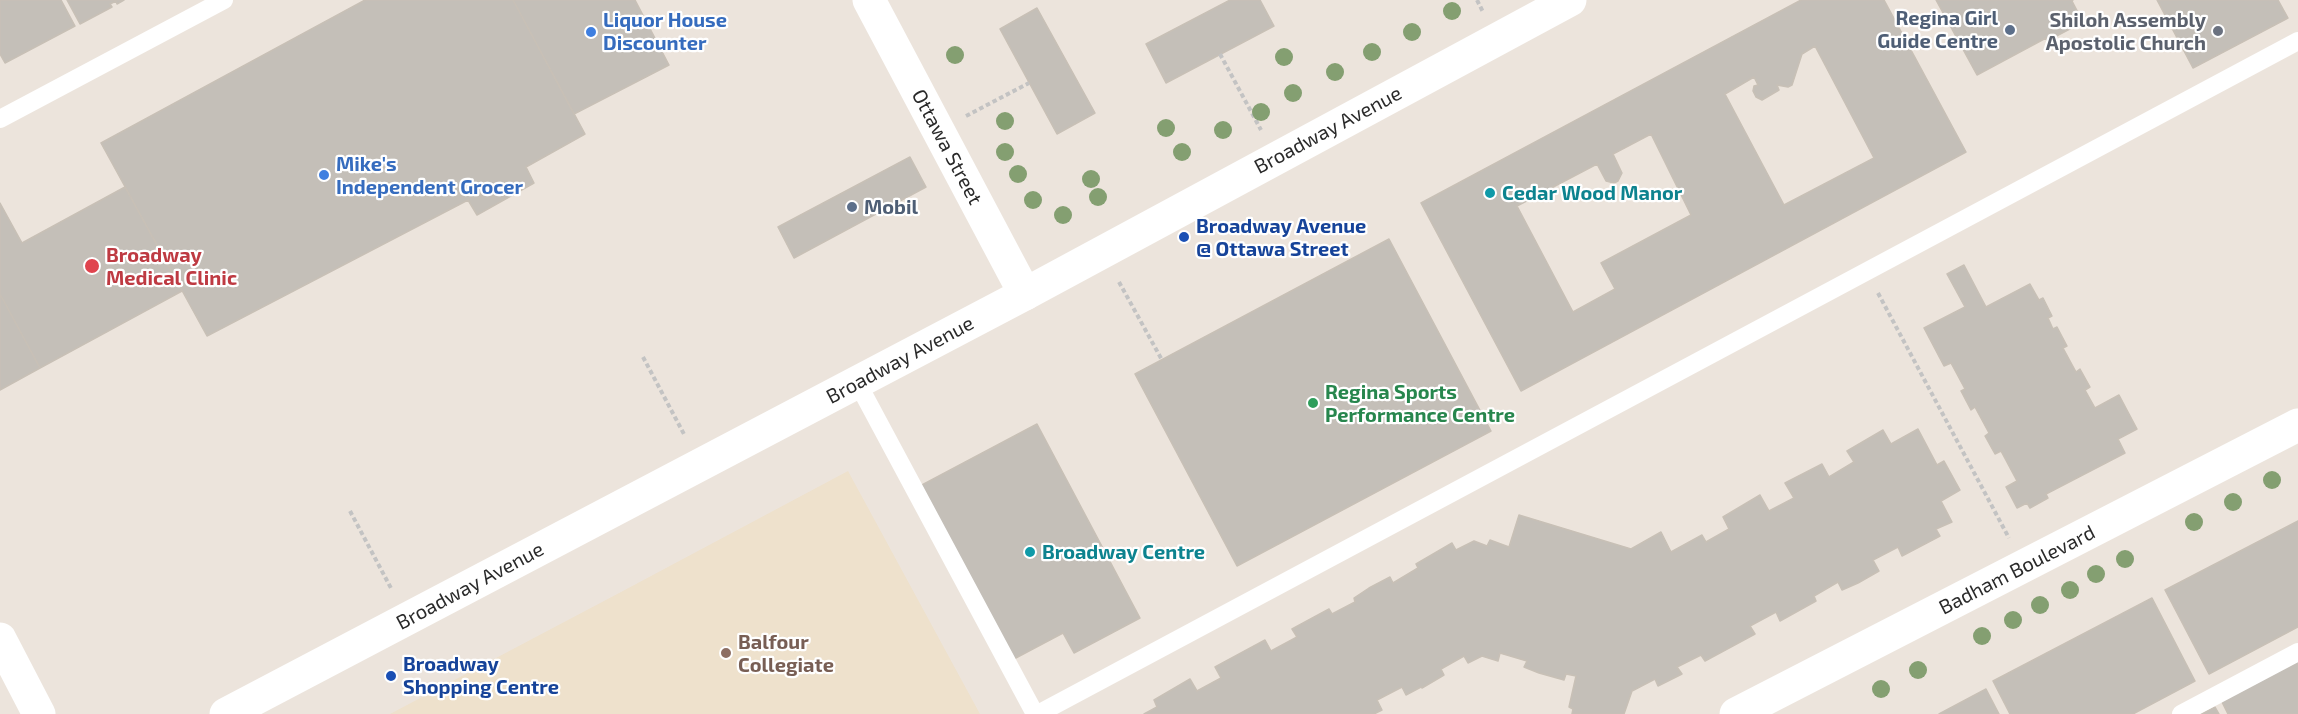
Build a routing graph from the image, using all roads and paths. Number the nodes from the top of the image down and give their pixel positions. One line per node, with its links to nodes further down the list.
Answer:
1 (224, 0): 7 (lane)
2 (869, 0): 8 (street, Ottawa Street)
3 (1570, 0): 9 (street, Broadway Avenue)
4 (2298, 41): 11 (lane)
5 (1220, 54): 9 (path)
6 (1029, 82): 8 (path)
7 (1, 115)
8 (938, 130): 12 (street, Ottawa Street)
9 (1276, 158): 10 (street, Broadway Avenue)
10 (1102, 252): 12 (street, Broadway Avenue); 14 (path)
11 (1866, 272): 19 (path); 25 (lane)
12 (1024, 294): 15 (street, Broadway Avenue)
13 (644, 357): 17 (path)
14 (1162, 360)
15 (857, 382): 17 (street, Broadway Avenue); 25 (lane)
16 (2298, 425): 19 (street, Badham Boulevard)
17 (700, 465): 20 (street, Broadway Avenue)
18 (350, 512): 20 (path)
19 (2025, 567): 26 (street, Badham Boulevard)
20 (408, 618): 24 (street, Broadway Avenue)
21 (0, 639): 23 (street)
22 (2298, 652): 27 (lane)
23 (39, 714)
24 (226, 714)
25 (1036, 714)
26 (1736, 714)
27 (2181, 714)

